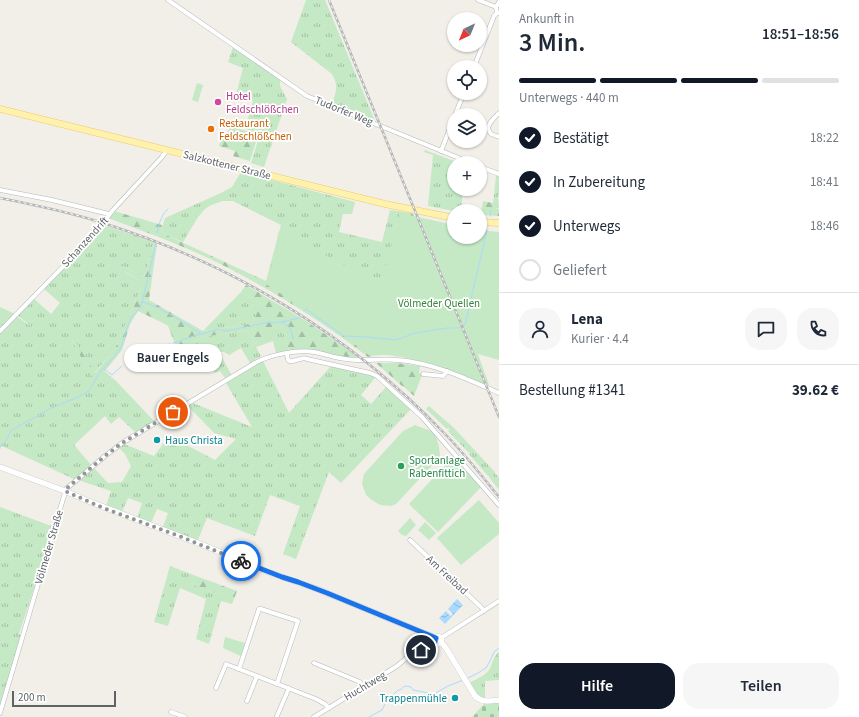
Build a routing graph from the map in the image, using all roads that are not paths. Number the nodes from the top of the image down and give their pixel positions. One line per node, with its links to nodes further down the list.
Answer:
1 (168, 0): 12 (street, Tudorfer Weg)
2 (478, 0): 4 (street)
3 (499, 2): 4 (street)
4 (496, 8): 5 (street)
5 (498, 13): 6 (street)
6 (477, 60)
7 (0, 109): 11 (main road, Salzkottener Straße)
8 (499, 114): 10 (street)
9 (447, 136): 12 (street)
10 (499, 137)
11 (167, 150): 17 (street, Schanzendrift); 18 (main road, Salzkottener Straße)
12 (441, 151): 13 (street, Tudorfer Weg)
13 (454, 156)
14 (487, 170): 15 (street)
15 (499, 174)
16 (0, 190): 17 (street)
17 (109, 214): 21 (street, Schanzendrift)
18 (447, 217)
19 (487, 222): 20 (main road)
20 (499, 223)
21 (0, 331)
22 (287, 354): 23 (street); 27 (street); 28 (street)
23 (447, 371): 24 (street); 25 (street)
24 (423, 374)
25 (499, 393)
26 (0, 467): 27 (street)
27 (65, 491): 32 (street); 44 (street, Völmeder Straße)
28 (499, 505)
29 (410, 540): 31 (street, Am Freibad)
30 (499, 601): 31 (street, Huchtweg)
31 (484, 611): 32 (street, Huchtweg)
32 (438, 640): 37 (street, Huchtweg); 40 (street)
33 (314, 664): 37 (street)
34 (239, 669): 35 (street); 36 (street); 38 (street)
35 (257, 676): 36 (street); 41 (street)
36 (277, 684): 39 (street)
37 (363, 687): 42 (street, Huchtweg)
38 (216, 688)
39 (289, 688): 42 (street); 45 (street)
40 (499, 700)
41 (247, 701)
42 (329, 708): 47 (street, Huchtweg)
43 (171, 712): 46 (street)
44 (0, 713)
45 (278, 716)
46 (183, 717)
47 (314, 717)

